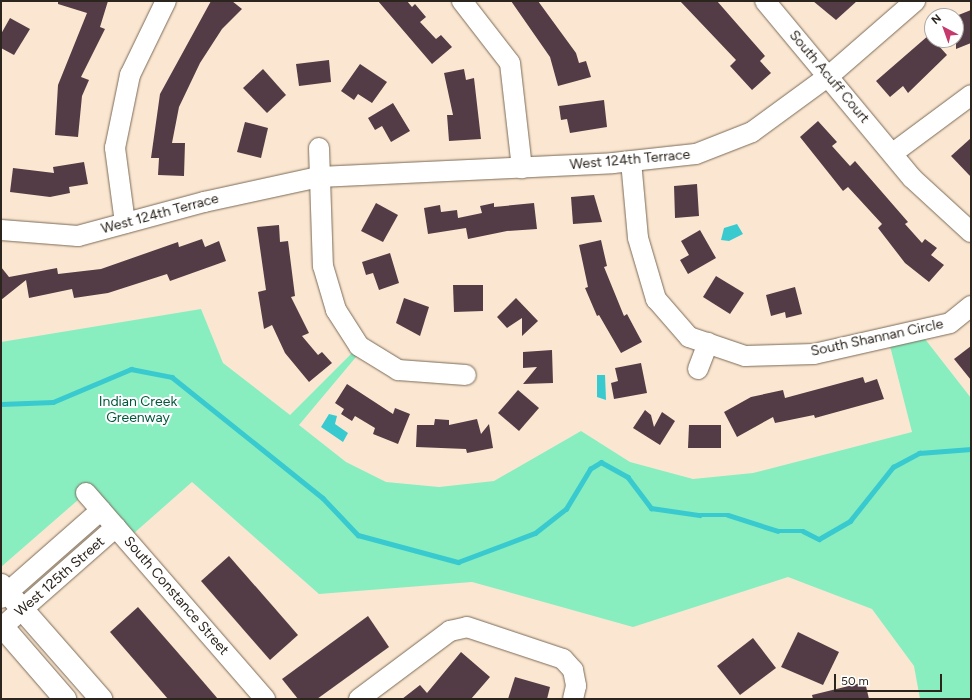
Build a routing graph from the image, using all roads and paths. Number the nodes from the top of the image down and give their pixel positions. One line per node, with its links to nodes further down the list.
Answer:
1 (166, 1): 12 (street)
2 (462, 1): 10 (street)
3 (765, 1): 5 (street, South Acuff Court)
4 (915, 1): 5 (street, West 124th Terrace)
5 (830, 75): 8 (street, South Acuff Court); 9 (street, West 124th Terrace)
6 (971, 95): 8 (street)
7 (319, 148): 11 (street)
8 (893, 153): 14 (street, South Acuff Court)
9 (631, 161): 10 (street, West 124th Terrace); 16 (street, South Shannan Circle)
10 (522, 168): 11 (street, West 124th Terrace)
11 (319, 177): 12 (street, West 124th Terrace); 18 (street)
12 (125, 223): 13 (street, West 124th Terrace)
13 (1, 230)
14 (971, 232)
15 (971, 306): 16 (street, South Shannan Circle)
16 (708, 343): 17 (street)
17 (698, 368)
18 (466, 375)
19 (86, 493): 20 (street, South Constance Street)
20 (101, 510): 21 (street, South Constance Street); 22 (street, West 125th Street)
21 (116, 527): 23 (street, West 125th Street); 27 (street, South Constance Street)
22 (3, 592): 23 (main road)
23 (23, 610): 24 (street, West 125th Street); 26 (main road)
24 (2, 627): 25 (main road)
25 (66, 699)
26 (101, 699)
27 (265, 699)
28 (359, 699): 29 (street)
29 (573, 699)

